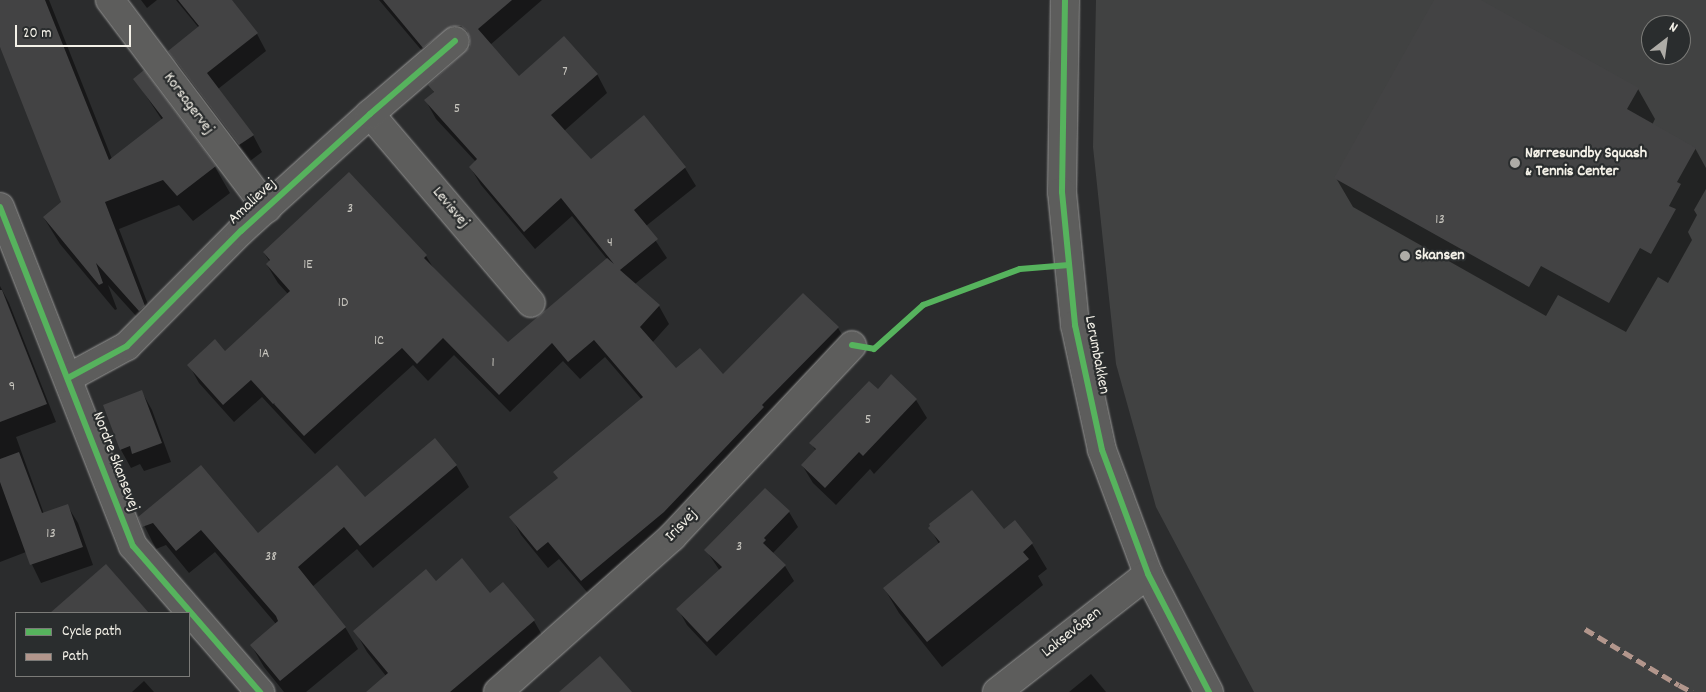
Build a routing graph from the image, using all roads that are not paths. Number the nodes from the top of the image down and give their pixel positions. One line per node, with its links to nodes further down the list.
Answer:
1 (110, 0): 6 (street, Korsagervej)
2 (1065, 0): 10 (street, Lerumbakken)
3 (455, 41): 4 (street, Amalievej)
4 (370, 114): 6 (street, Amalievej); 7 (street, Levisvej)
5 (0, 207): 9 (street, Nordre Skansevej)
6 (267, 208): 9 (street, Amalievej)
7 (531, 303)
8 (852, 345): 12 (street, Irisvej)
9 (68, 378): 11 (street, Nordre Skansevej)
10 (1148, 574): 13 (street, Laksevågen); 14 (street, Lerumbakken)
11 (260, 692)
12 (498, 692)
13 (996, 692)
14 (1209, 692)

